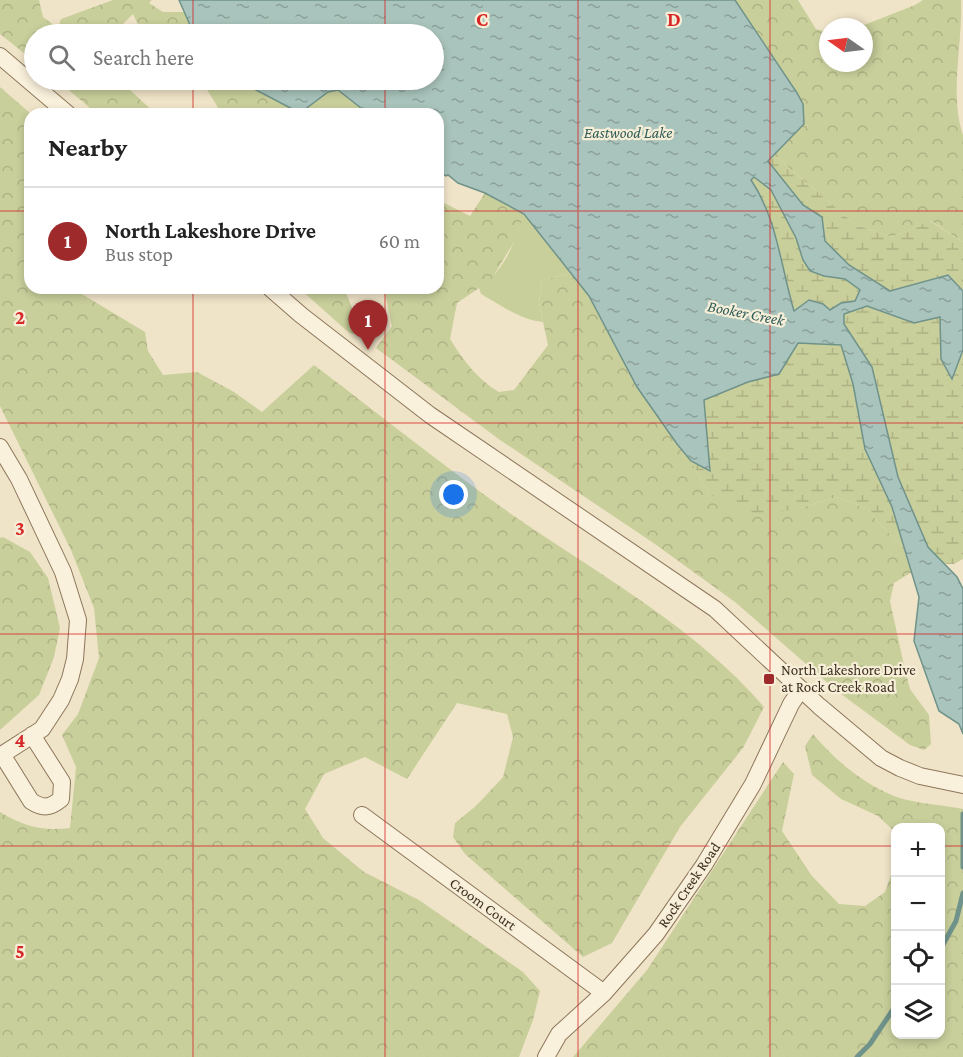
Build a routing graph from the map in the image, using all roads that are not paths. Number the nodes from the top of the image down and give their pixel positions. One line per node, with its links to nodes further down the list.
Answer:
1 (0, 56): 2 (street)
2 (24, 76)
3 (40, 90): 4 (street)
4 (61, 108)
5 (277, 294): 7 (street)
6 (0, 447): 8 (street)
7 (801, 689): 10 (street); 12 (street, Rock Creek Road)
8 (32, 735): 9 (street); 9 (street)
9 (1, 756)
10 (963, 785)
11 (362, 815): 12 (street, Croom Court)
12 (604, 993): 13 (street, Rock Creek Road)
13 (546, 1057)

